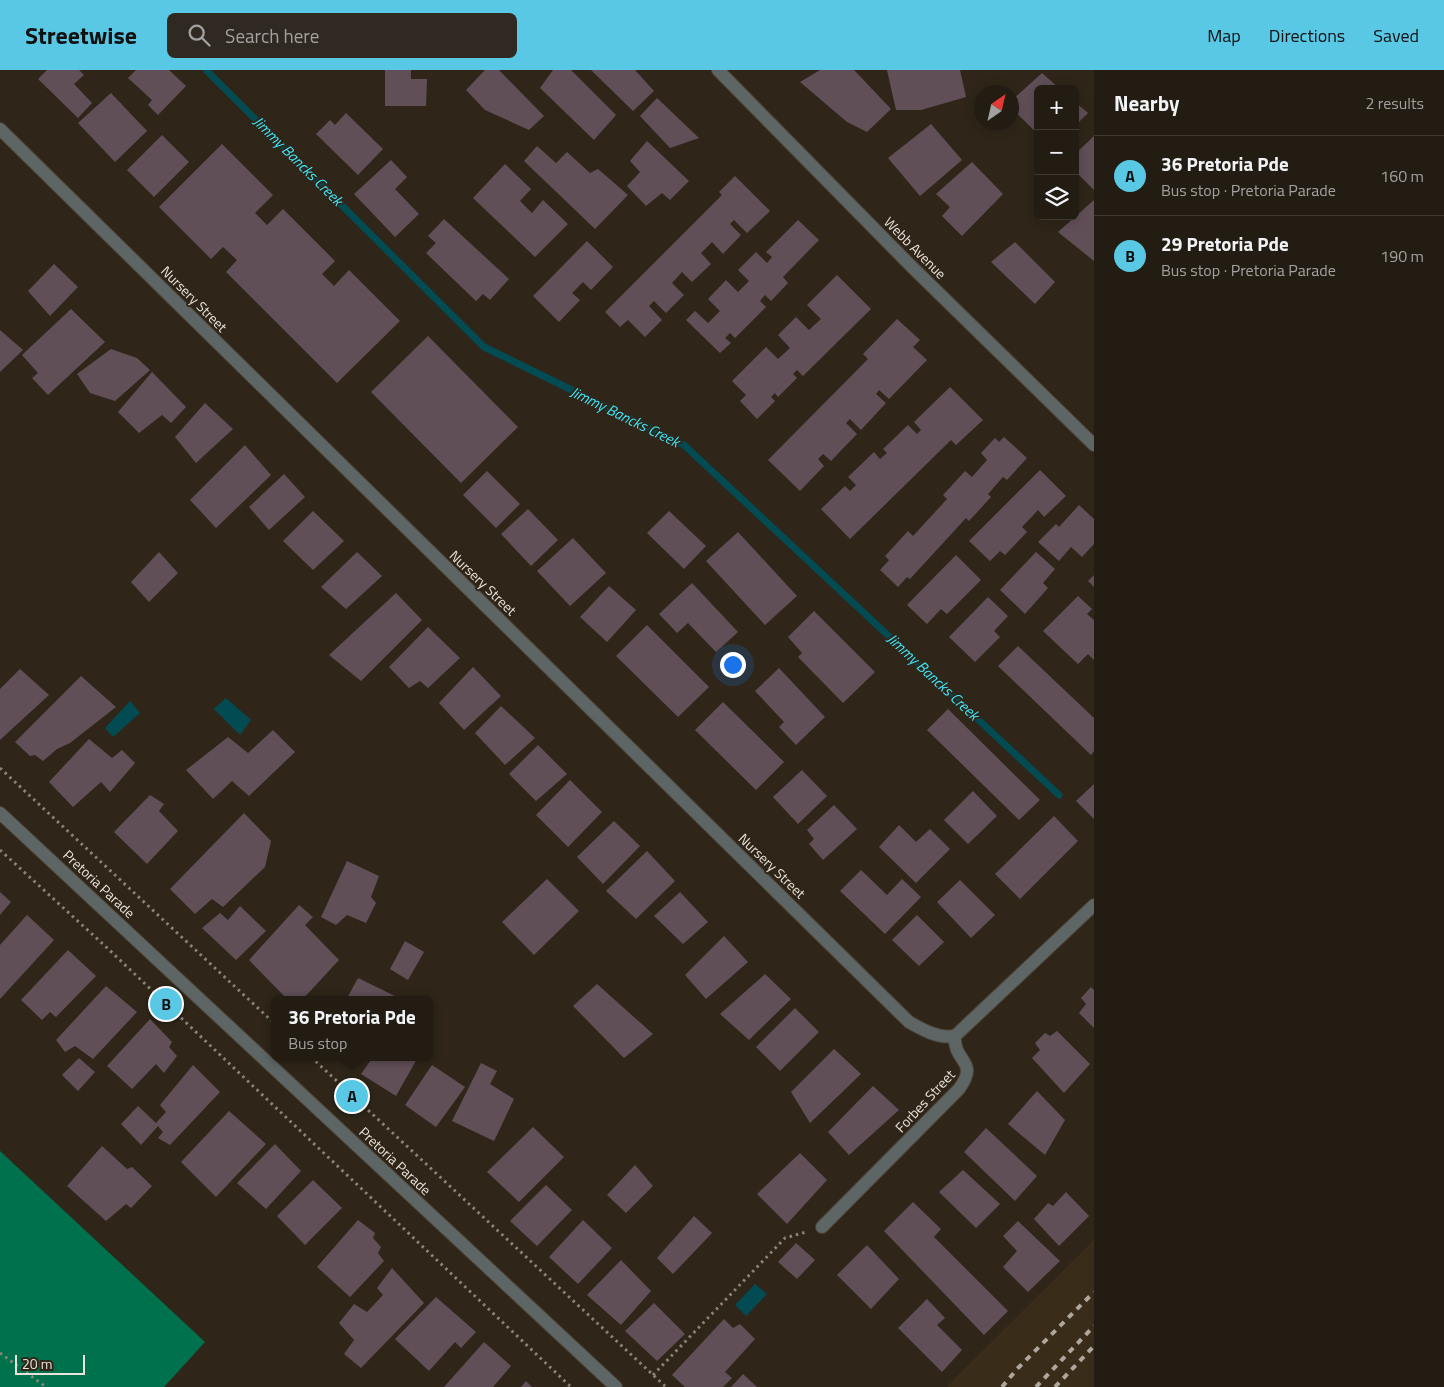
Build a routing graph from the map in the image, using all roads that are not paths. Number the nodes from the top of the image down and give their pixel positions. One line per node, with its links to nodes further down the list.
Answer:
1 (718, 70): 3 (street, Webb Avenue)
2 (0, 130): 6 (street, Nursery Street)
3 (1094, 445)
4 (0, 813): 8 (street, Pretoria Parade)
5 (1094, 905): 6 (street)
6 (955, 1036): 7 (street, Forbes Street)
7 (822, 1227)
8 (616, 1387)

